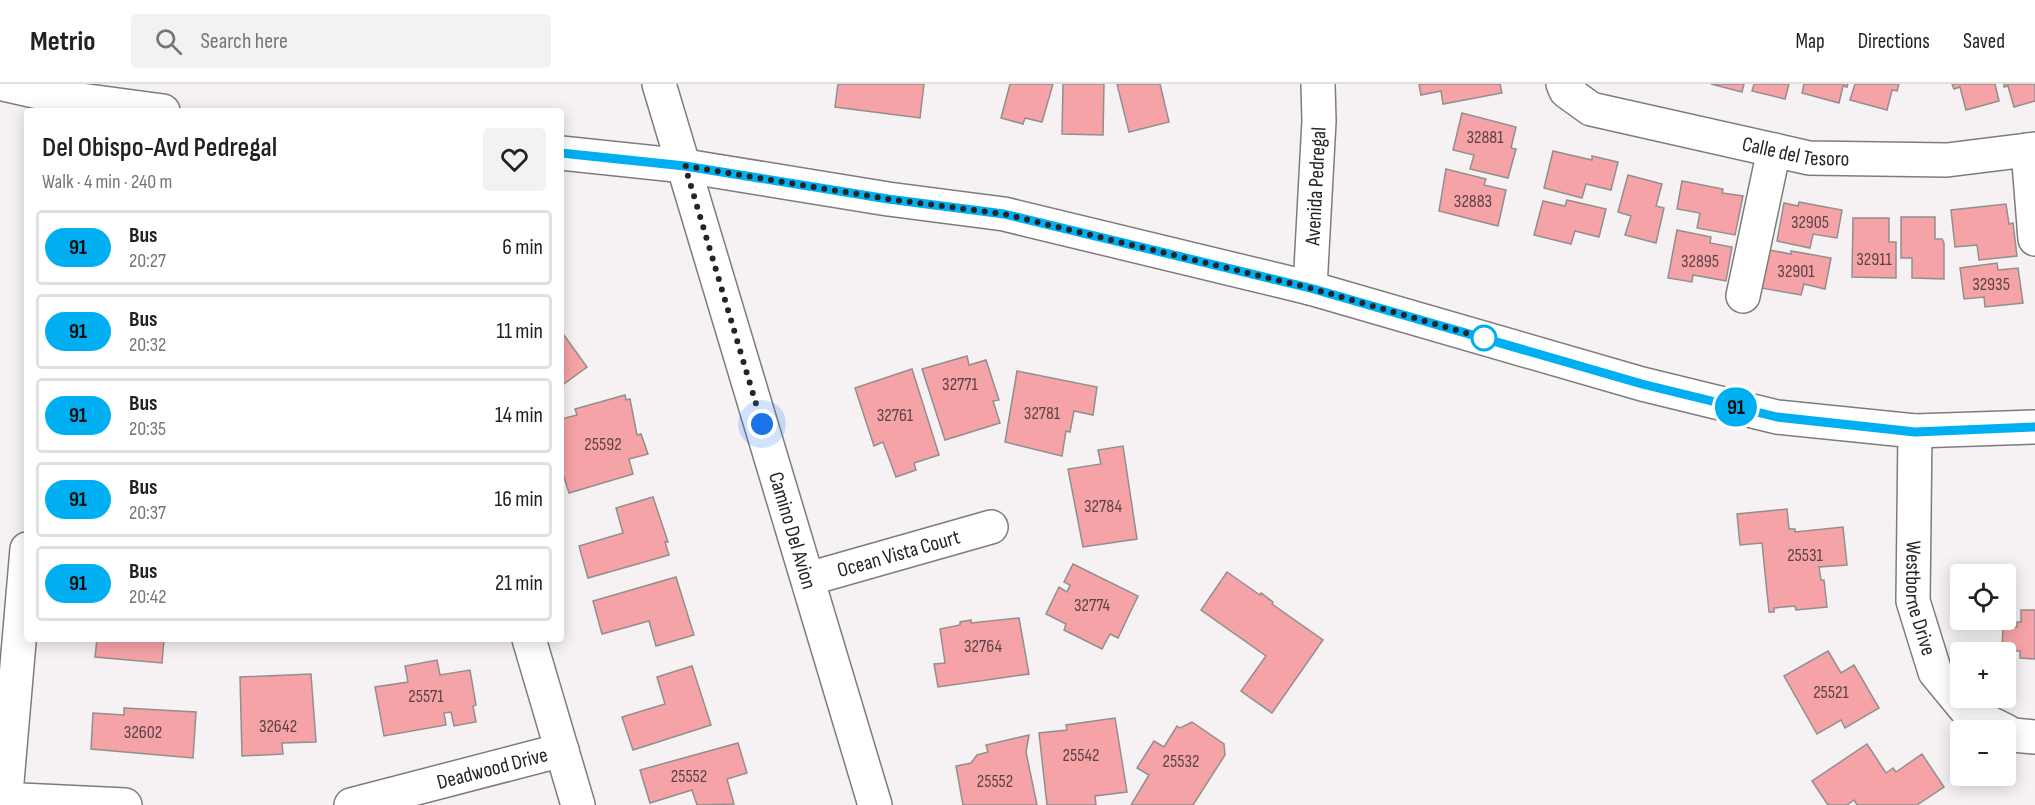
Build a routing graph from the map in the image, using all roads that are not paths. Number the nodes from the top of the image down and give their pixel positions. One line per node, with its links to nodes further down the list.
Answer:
1 (3, 84): 5 (main road)
2 (659, 84): 10 (main road, Camino Del Avion)
3 (1318, 84): 12 (main road, Avenida Pedregal)
4 (1565, 88): 8 (main road, Calle del Tesoro)
5 (65, 104): 6 (main road)
6 (121, 108)
7 (2031, 149): 8 (main road, Calle del Tesoro); 11 (main road)
8 (1774, 150): 13 (main road)
9 (564, 153): 10 (main road)
10 (685, 166): 12 (main road); 17 (main road, Camino Del Avion)
11 (2035, 239)
12 (1310, 288): 15 (main road)
13 (1743, 296)
14 (2035, 427): 15 (main road)
15 (1915, 432): 20 (main road, Westborne Drive)
16 (991, 527): 17 (main road, Ocean Vista Court)
17 (808, 579): 28 (main road, Camino Del Avion)
18 (24, 582): 24 (main road)
19 (531, 642): 23 (main road)
20 (1984, 720)
21 (2016, 735): 22 (main road, Westborne Drive)
22 (2035, 737)
23 (562, 750): 26 (main road, Deadwood Drive); 27 (main road)
24 (4, 801): 25 (main road)
25 (125, 805)
26 (351, 805)
27 (578, 805)
28 (875, 805)

